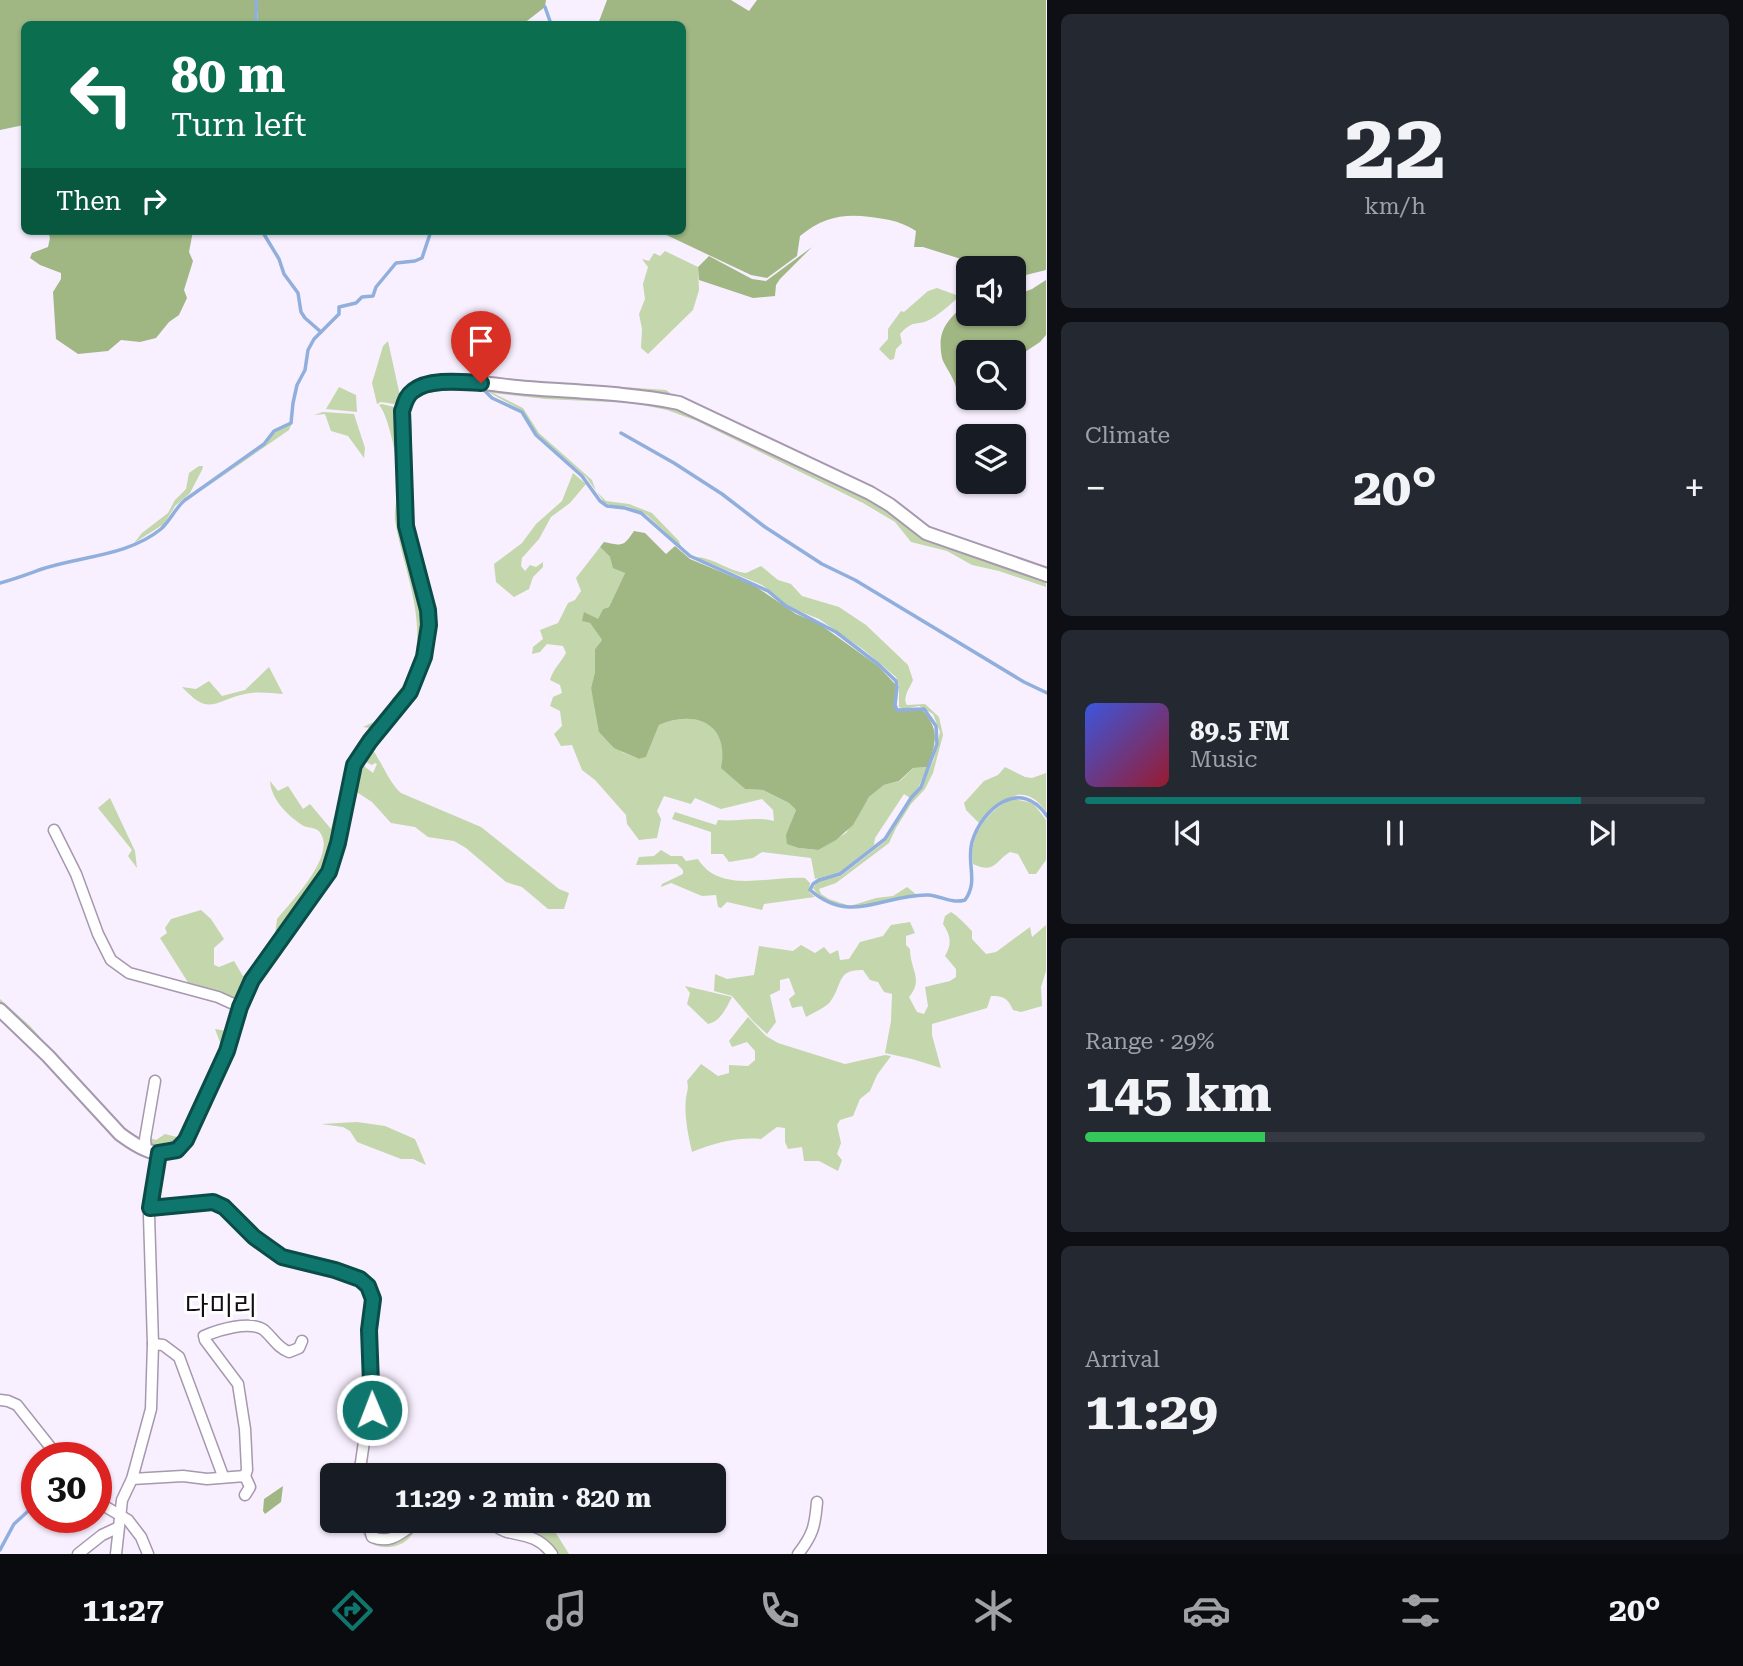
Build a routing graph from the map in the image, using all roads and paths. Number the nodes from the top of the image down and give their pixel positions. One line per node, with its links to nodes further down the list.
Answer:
1 (1046, 575): 3 (street)
2 (54, 830): 3 (street)
3 (240, 1007): 6 (street)
4 (0, 1010): 6 (street)
5 (155, 1081): 6 (street)
6 (152, 1152): 7 (street)
7 (150, 1208): 9 (street); 12 (street)
8 (302, 1341): 14 (street)
9 (153, 1344): 13 (street); 15 (street)
10 (0, 1401): 11 (street)
11 (46, 1442)
12 (361, 1463)
13 (223, 1476): 14 (street); 15 (street)
14 (245, 1476): 16 (street)
15 (132, 1479): 19 (street)
16 (245, 1495)
17 (817, 1502): 28 (street)
18 (112, 1510): 19 (street)
19 (120, 1514): 20 (street); 26 (street)
20 (117, 1528): 24 (street); 25 (street)
21 (371, 1533): 22 (street)
22 (402, 1533)
23 (512, 1533): 27 (street)
24 (78, 1554)
25 (116, 1554)
26 (148, 1554)
27 (551, 1554)
28 (798, 1554)

